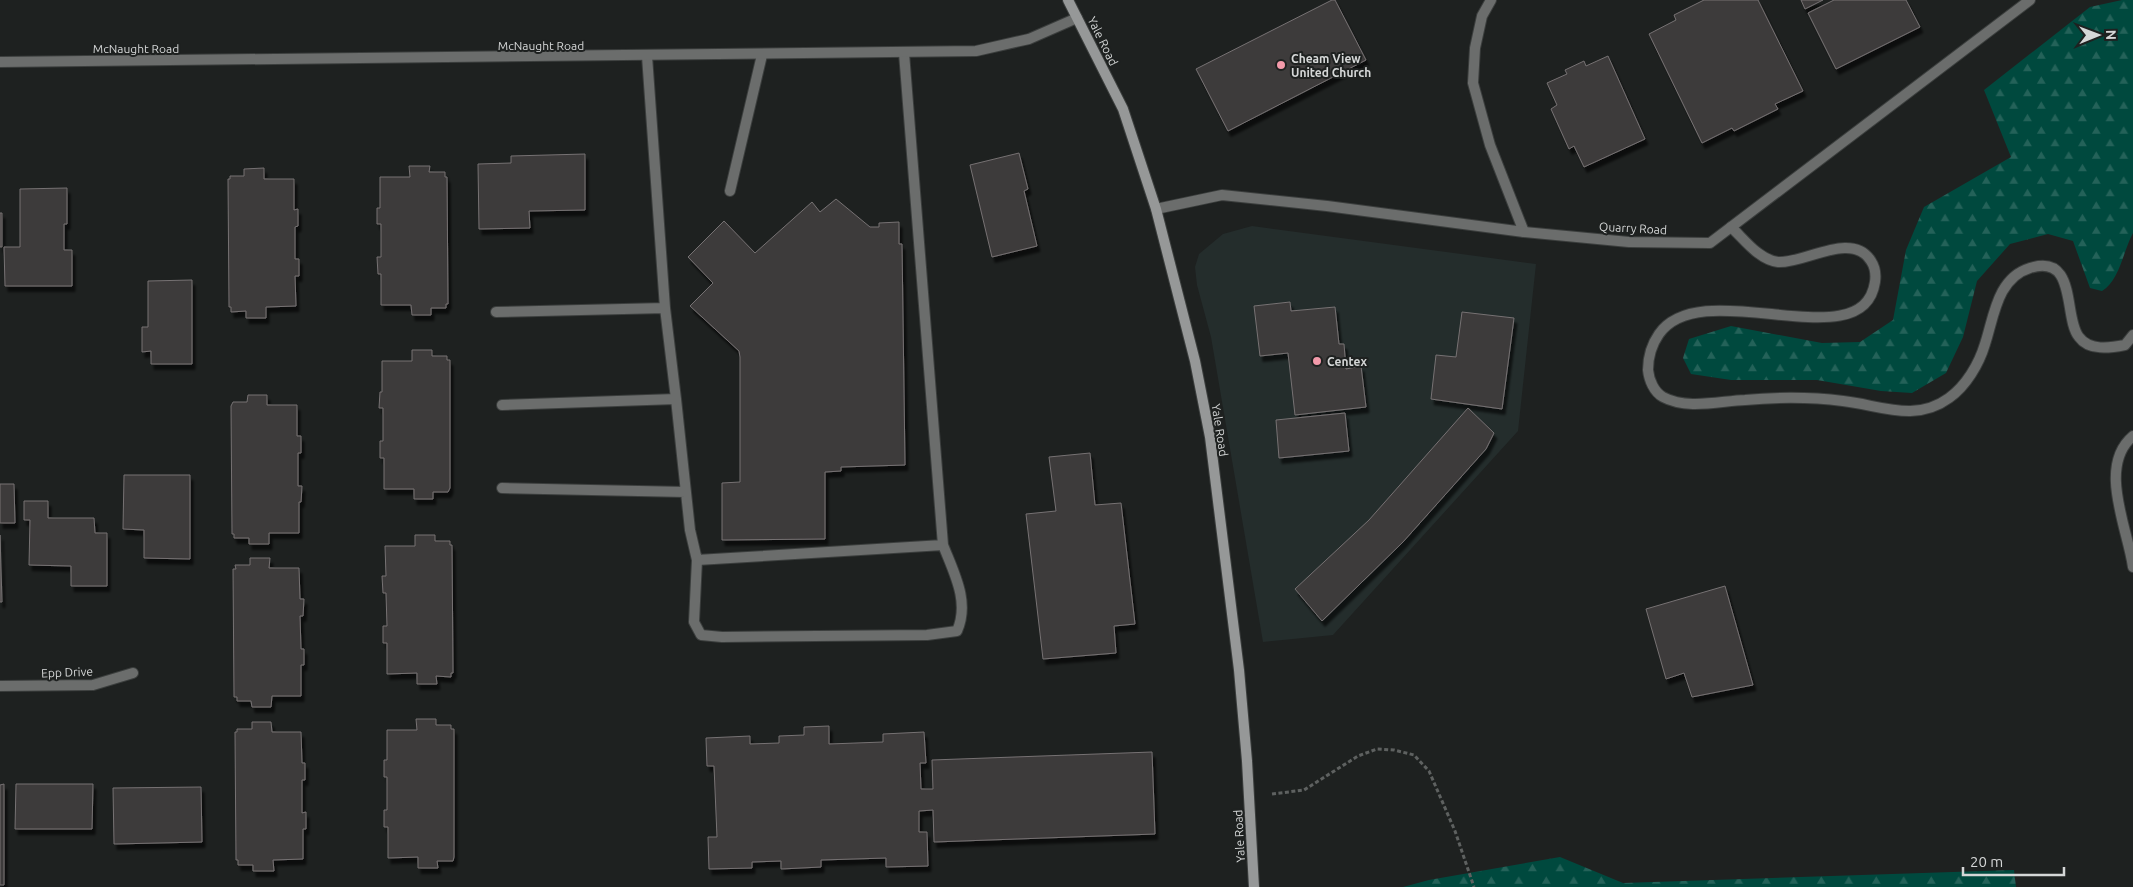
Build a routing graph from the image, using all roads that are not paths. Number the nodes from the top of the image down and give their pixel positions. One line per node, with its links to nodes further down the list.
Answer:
1 (1068, 0): 4 (main road, Yale Road)
2 (1491, 0): 12 (street)
3 (2030, 0): 11 (street, Quarry Road)
4 (1077, 18): 5 (street, McNaught Road); 10 (main road, Yale Road)
5 (904, 53): 6 (street, McNaught Road); 21 (street)
6 (762, 55): 7 (street, McNaught Road); 9 (street)
7 (647, 56): 8 (street, McNaught Road); 13 (street)
8 (0, 62)
9 (730, 191)
10 (1156, 209): 12 (street, Quarry Road); 26 (main road, Yale Road)
11 (1731, 227): 12 (street, Quarry Road); 15 (street)
12 (1524, 232)
13 (665, 308): 14 (street); 16 (street)
14 (496, 312)
15 (2133, 334)
16 (676, 399): 17 (street); 20 (street)
17 (502, 405)
18 (2133, 436): 23 (street)
19 (502, 488): 20 (street)
20 (686, 492): 22 (street)
21 (943, 545): 22 (street); 22 (street)
22 (696, 560)
23 (2133, 567)
24 (132, 673): 25 (street, Epp Drive)
25 (0, 686)
26 (1254, 887)

